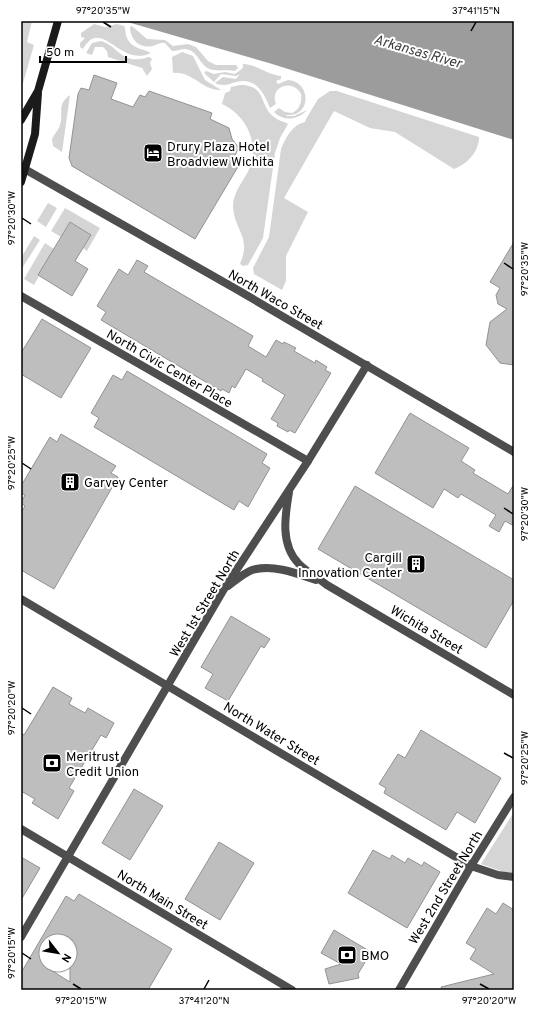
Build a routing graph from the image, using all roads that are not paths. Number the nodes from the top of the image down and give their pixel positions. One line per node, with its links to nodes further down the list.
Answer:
1 (58, 21): 2 (main road)
2 (38, 91): 3 (main road); 4 (main road)
3 (21, 120)
4 (23, 168): 5 (main road); 7 (street, North Waco Street)
5 (21, 182)
6 (21, 296): 9 (street, North Civic Center Place)
7 (367, 365): 8 (street, North Waco Street); 9 (street, West 1st Street North)
8 (514, 452)
9 (308, 460): 10 (street, West 1st Street North)
10 (290, 488): 11 (street); 12 (street, West 1st Street North)
11 (327, 585): 12 (street); 15 (street, Wichita Street)
12 (224, 589): 14 (street, West 1st Street North)
13 (21, 599): 14 (street, North Water Street)
14 (169, 686): 18 (street, West 1st Street North); 19 (street, North Water Street)
15 (514, 695)
16 (514, 797): 19 (street, West 2nd Street North)
17 (21, 829): 18 (street, North Main Street)
18 (69, 857): 21 (street, West 1st Street North); 22 (street, North Main Street)
19 (471, 866): 20 (street, North Water Street); 23 (street, West 2nd Street North)
20 (514, 877)
21 (21, 937)
22 (292, 990)
23 (399, 990)

